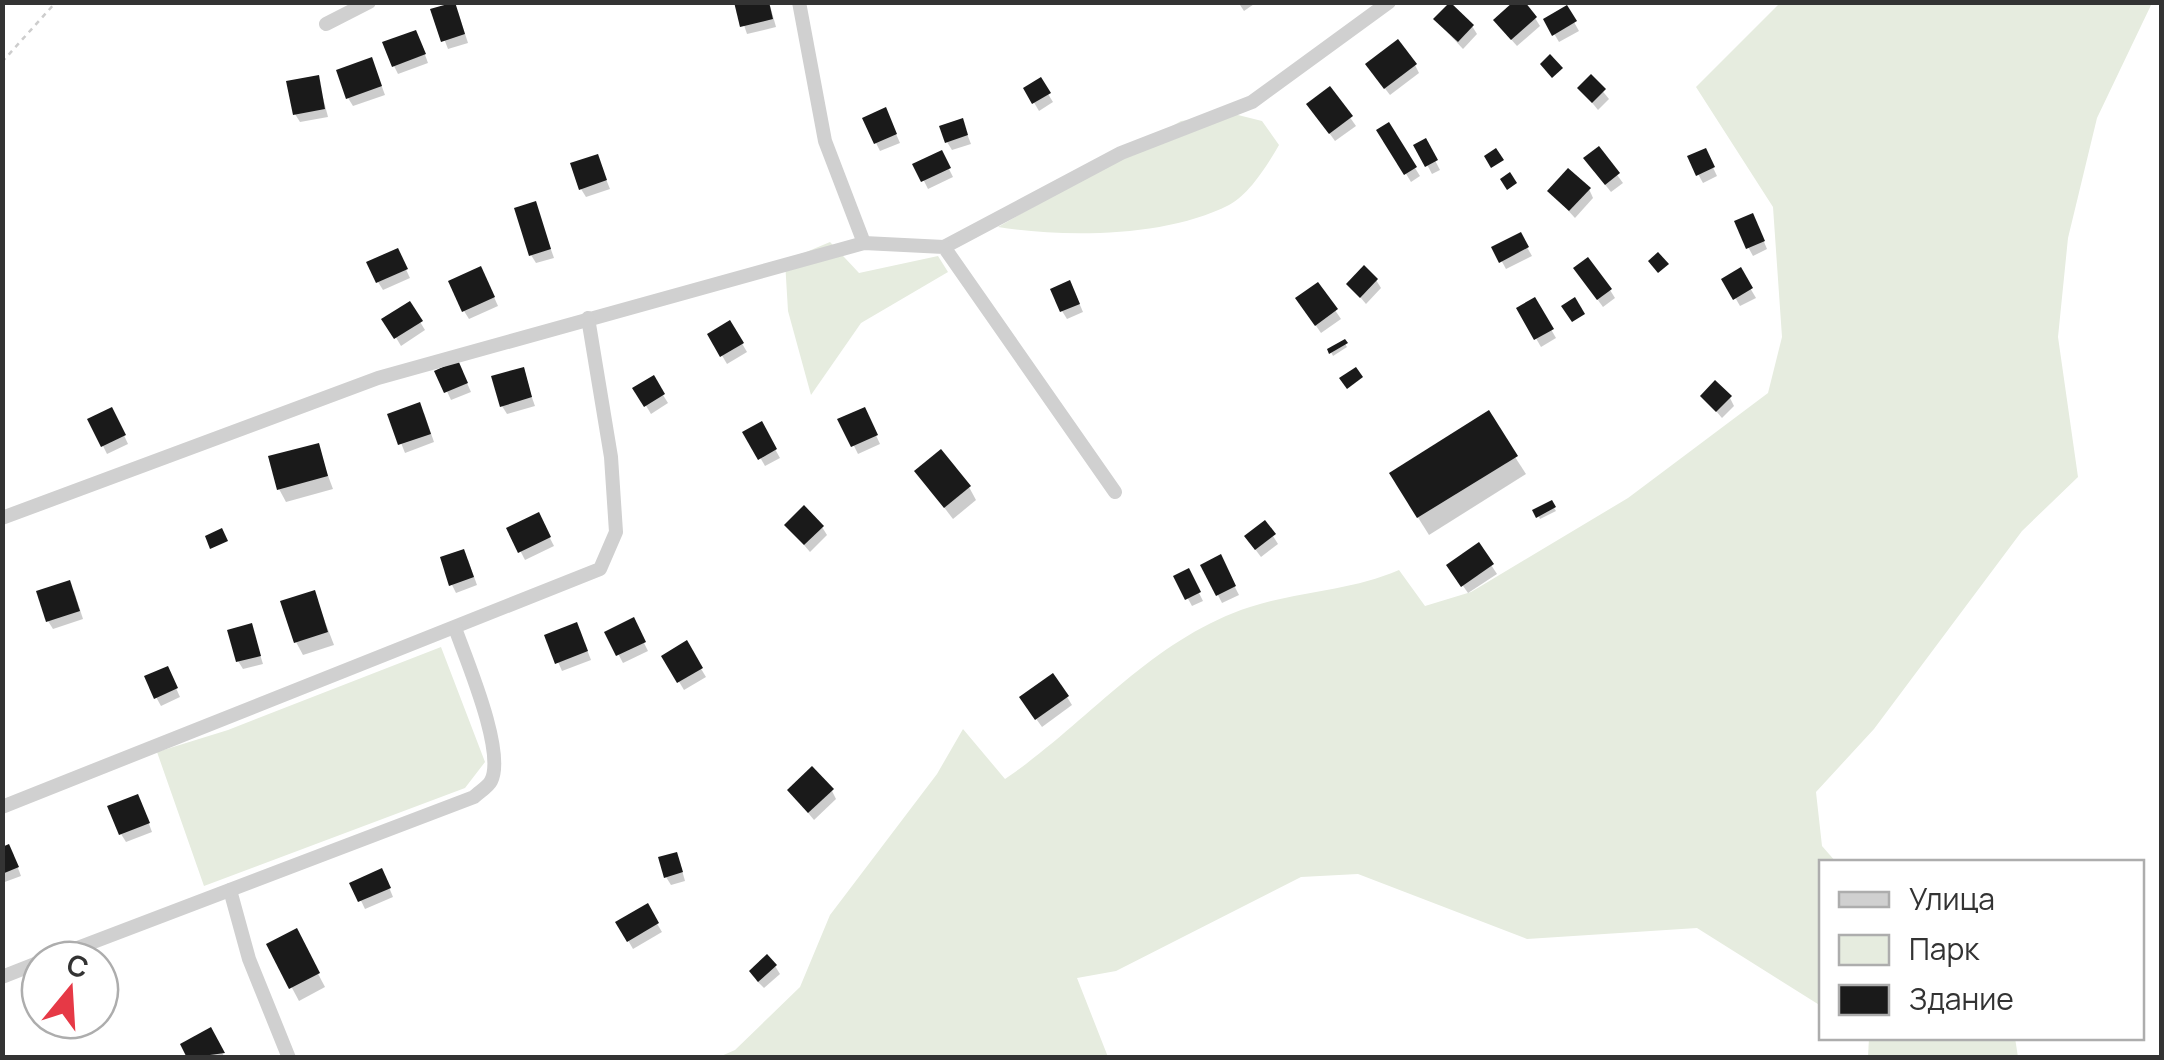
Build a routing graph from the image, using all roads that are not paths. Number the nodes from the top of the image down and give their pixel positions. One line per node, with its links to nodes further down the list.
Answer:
1 (368, 2): 4 (street)
2 (799, 2): 5 (street)
3 (1389, 2): 6 (street)
4 (326, 24)
5 (864, 244): 6 (street); 7 (street)
6 (944, 247): 8 (street)
7 (588, 318): 9 (street); 10 (street)
8 (1115, 492)
9 (2, 518)
10 (456, 628): 11 (street); 12 (street)
11 (2, 807)
12 (230, 890): 13 (street); 14 (street)
13 (98, 940)
14 (289, 1058)

